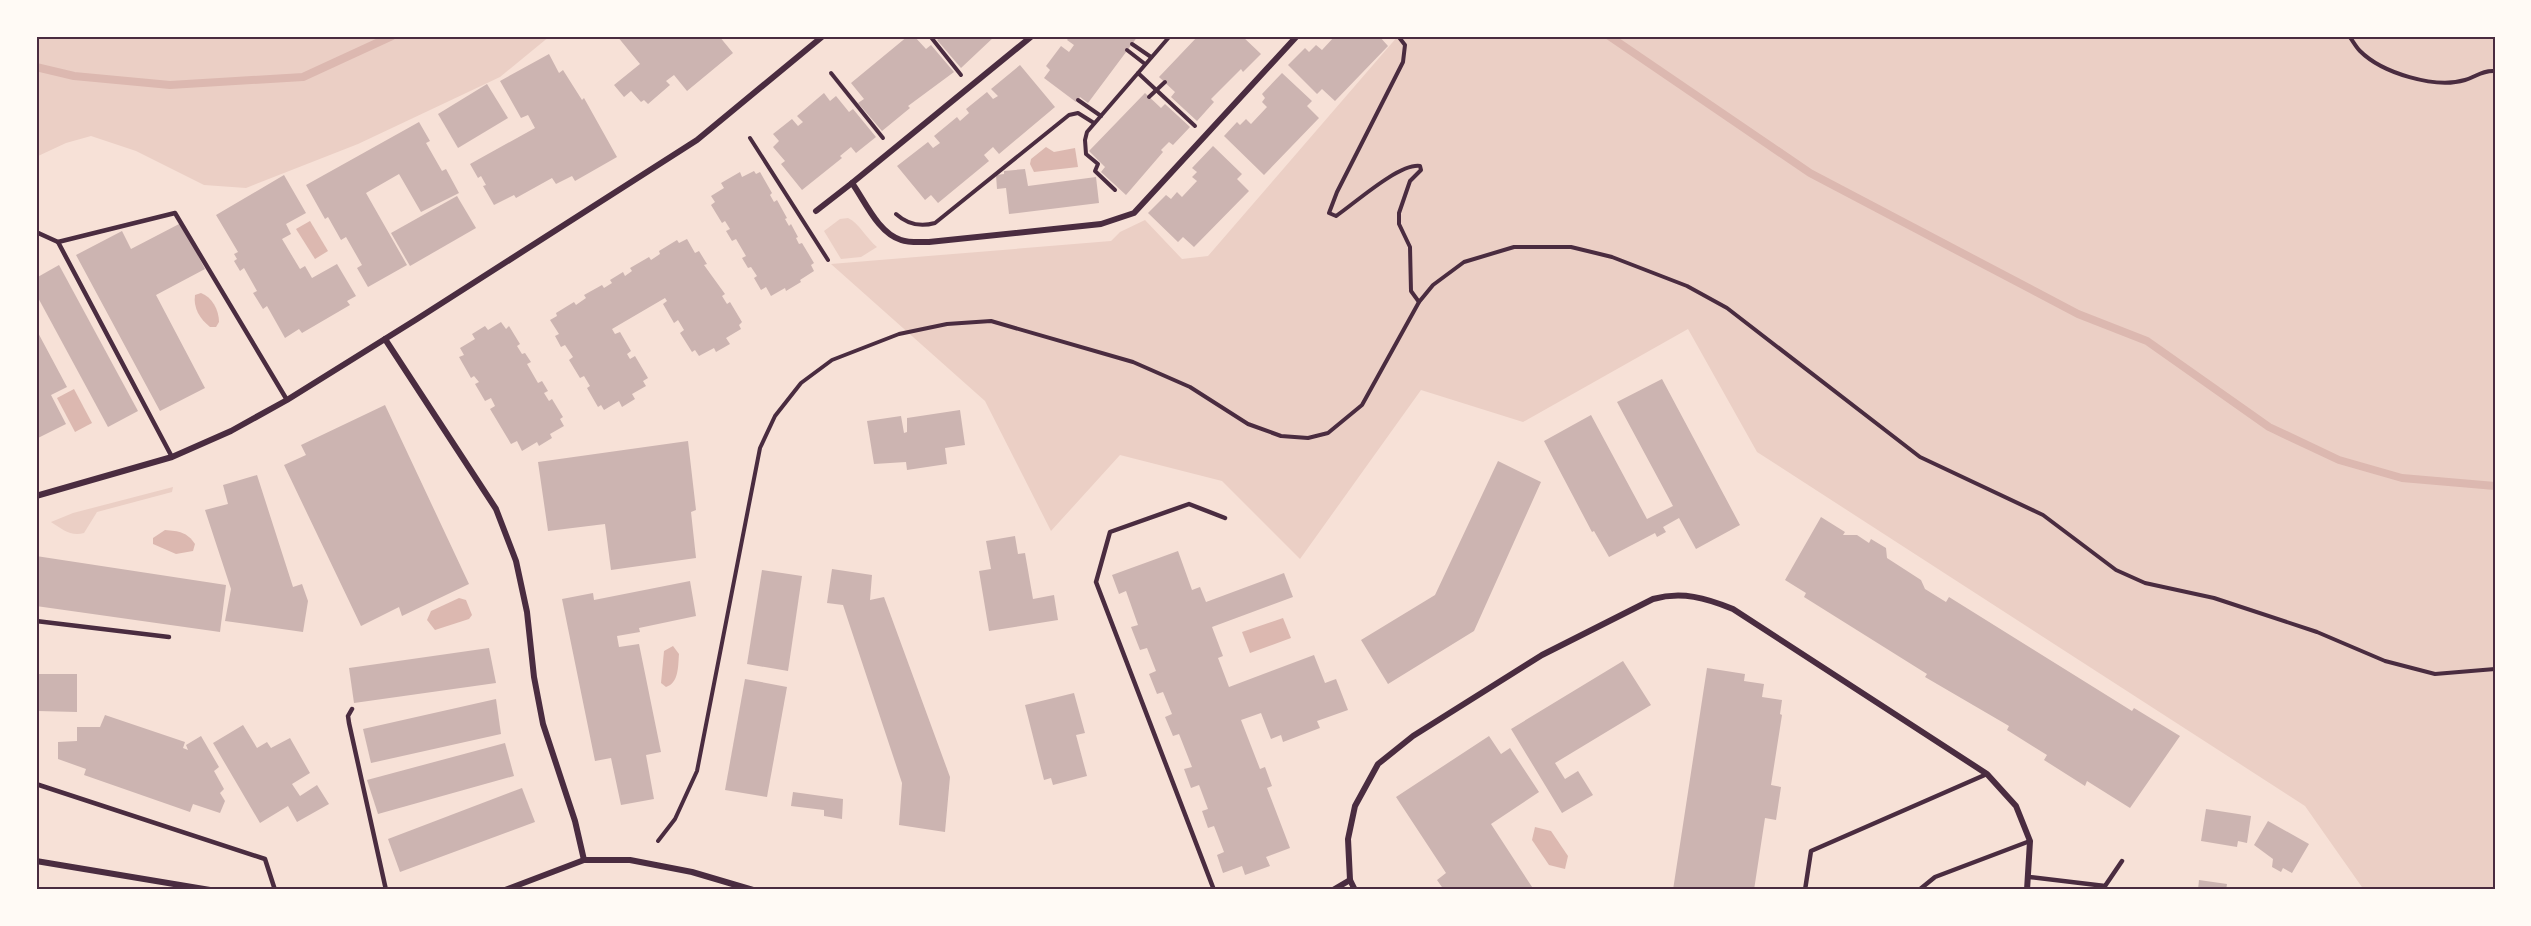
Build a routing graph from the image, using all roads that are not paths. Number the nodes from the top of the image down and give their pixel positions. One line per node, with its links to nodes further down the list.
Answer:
1 (823, 36): 8 (street)
2 (1032, 36): 4 (street)
3 (1297, 36): 4 (street)
4 (852, 183): 5 (street)
5 (816, 211)
6 (36, 232): 7 (lane)
7 (58, 242): 9 (lane); 10 (lane)
8 (385, 339): 9 (street); 19 (street)
9 (287, 400): 10 (street)
10 (172, 457): 11 (street)
11 (36, 496)
12 (1225, 518): 29 (lane)
13 (36, 621): 14 (lane)
14 (169, 637)
15 (352, 710): 26 (lane)
16 (1987, 774): 18 (street); 23 (street); 32 (lane)
17 (36, 784): 25 (lane)
18 (2030, 841): 22 (street); 33 (lane)
19 (585, 860): 27 (street); 28 (street)
20 (36, 861): 24 (street)
21 (2122, 861): 22 (lane)
22 (2029, 877): 34 (street)
23 (1350, 880): 30 (street); 31 (street)
24 (210, 890)
25 (274, 890)
26 (386, 890)
27 (505, 890)
28 (753, 890)
29 (1214, 890)
30 (1333, 890)
31 (1355, 890)
32 (1805, 890)
33 (1919, 890)
34 (2027, 890)

